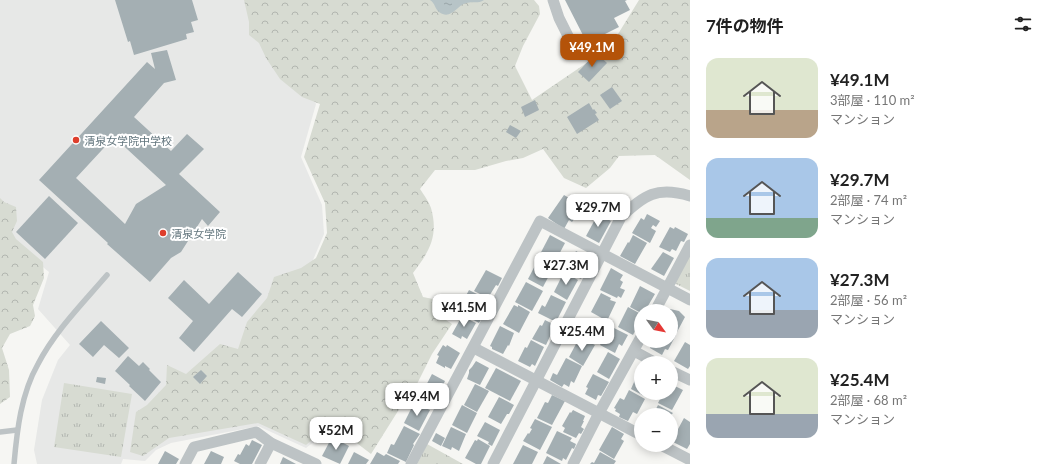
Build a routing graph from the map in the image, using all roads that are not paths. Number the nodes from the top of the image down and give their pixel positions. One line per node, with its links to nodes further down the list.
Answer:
1 (554, 0): 2 (street)
2 (574, 48)
3 (690, 196): 5 (street)
4 (690, 244): 7 (street)
5 (602, 254): 7 (street); 10 (street); 15 (street)
6 (107, 275): 18 (lane)
7 (667, 288): 8 (street); 9 (street)
8 (690, 300)
9 (659, 304)
10 (474, 348): 15 (street); 28 (street)
11 (636, 348): 12 (street)
12 (634, 351): 13 (street); 17 (street)
13 (643, 356)
14 (678, 374): 16 (street)
15 (536, 380): 17 (street); 29 (street)
16 (690, 380)
17 (599, 413): 19 (street); 30 (street)
18 (17, 430): 20 (lane); 24 (lane)
19 (634, 431)
20 (0, 432)
21 (271, 443): 25 (street); 26 (street); 27 (street)
22 (675, 452): 23 (street)
23 (690, 460)
24 (14, 464)
25 (185, 464)
26 (260, 464)
27 (316, 464)
28 (411, 464)
29 (493, 464)
30 (573, 464)

